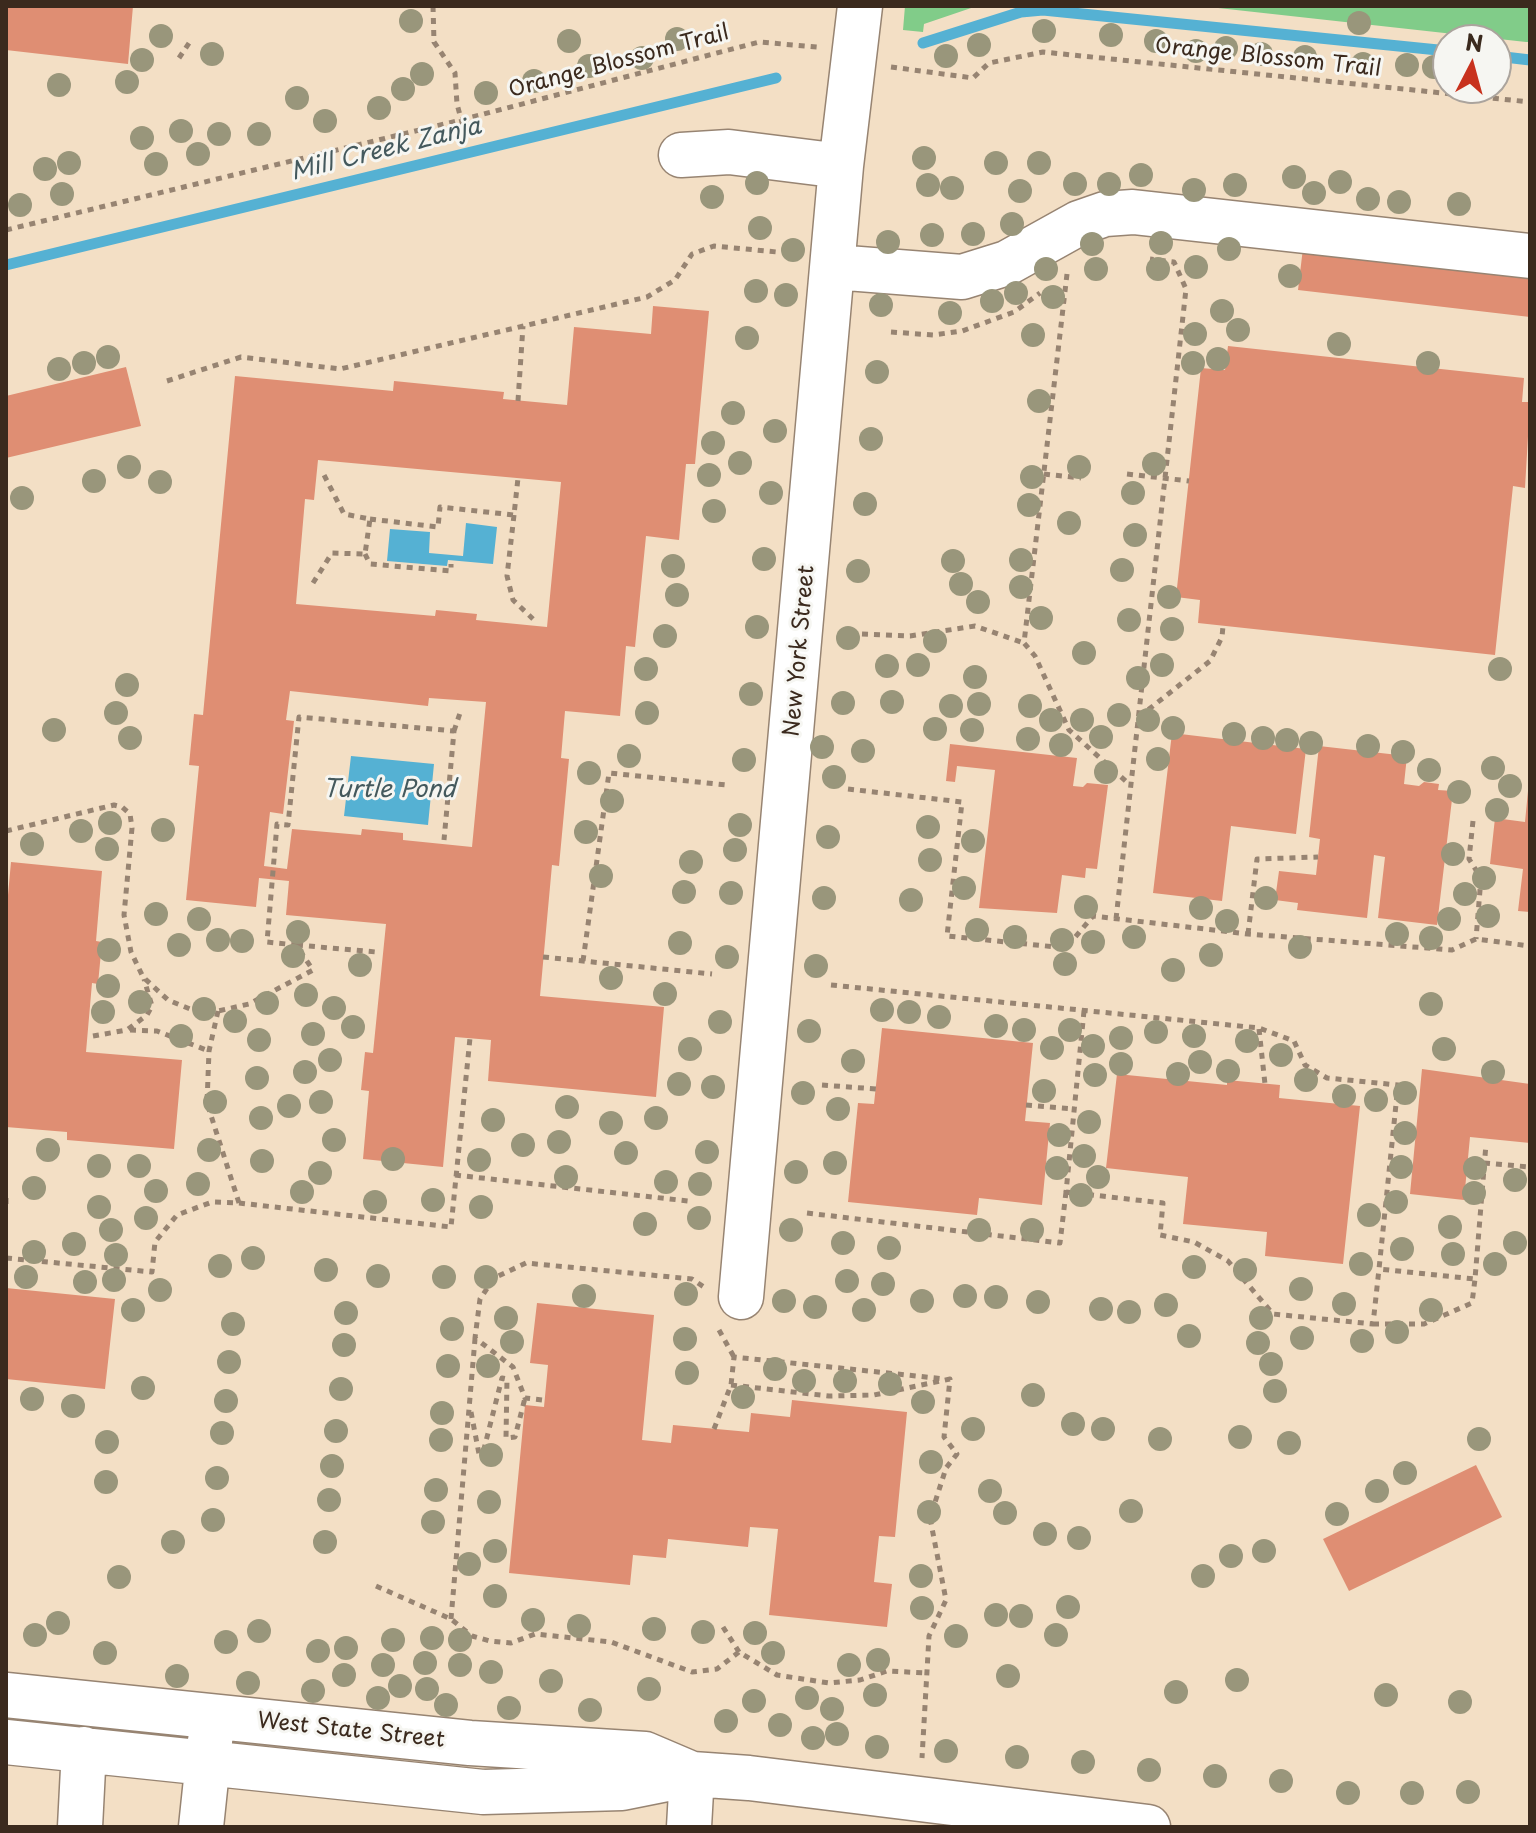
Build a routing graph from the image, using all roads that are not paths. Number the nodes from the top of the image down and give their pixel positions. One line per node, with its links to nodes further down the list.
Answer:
1 (860, 6): 3 (street, New York Street)
2 (681, 155): 3 (street)
3 (841, 166): 5 (street, New York Street)
4 (1530, 256): 5 (street)
5 (834, 267): 6 (street, New York Street)
6 (722, 1307)
7 (6, 1695): 8 (street, West State Street)
8 (213, 1717): 11 (street); 12 (street, West State Street)
9 (6, 1742): 10 (street, West State Street)
10 (84, 1749): 11 (street, West State Street); 13 (street)
11 (208, 1761): 12 (street, West State Street); 14 (street)
12 (692, 1774): 15 (street); 16 (street, West State Street)
13 (80, 1827)
14 (201, 1827)
15 (689, 1827)
16 (1139, 1827)

